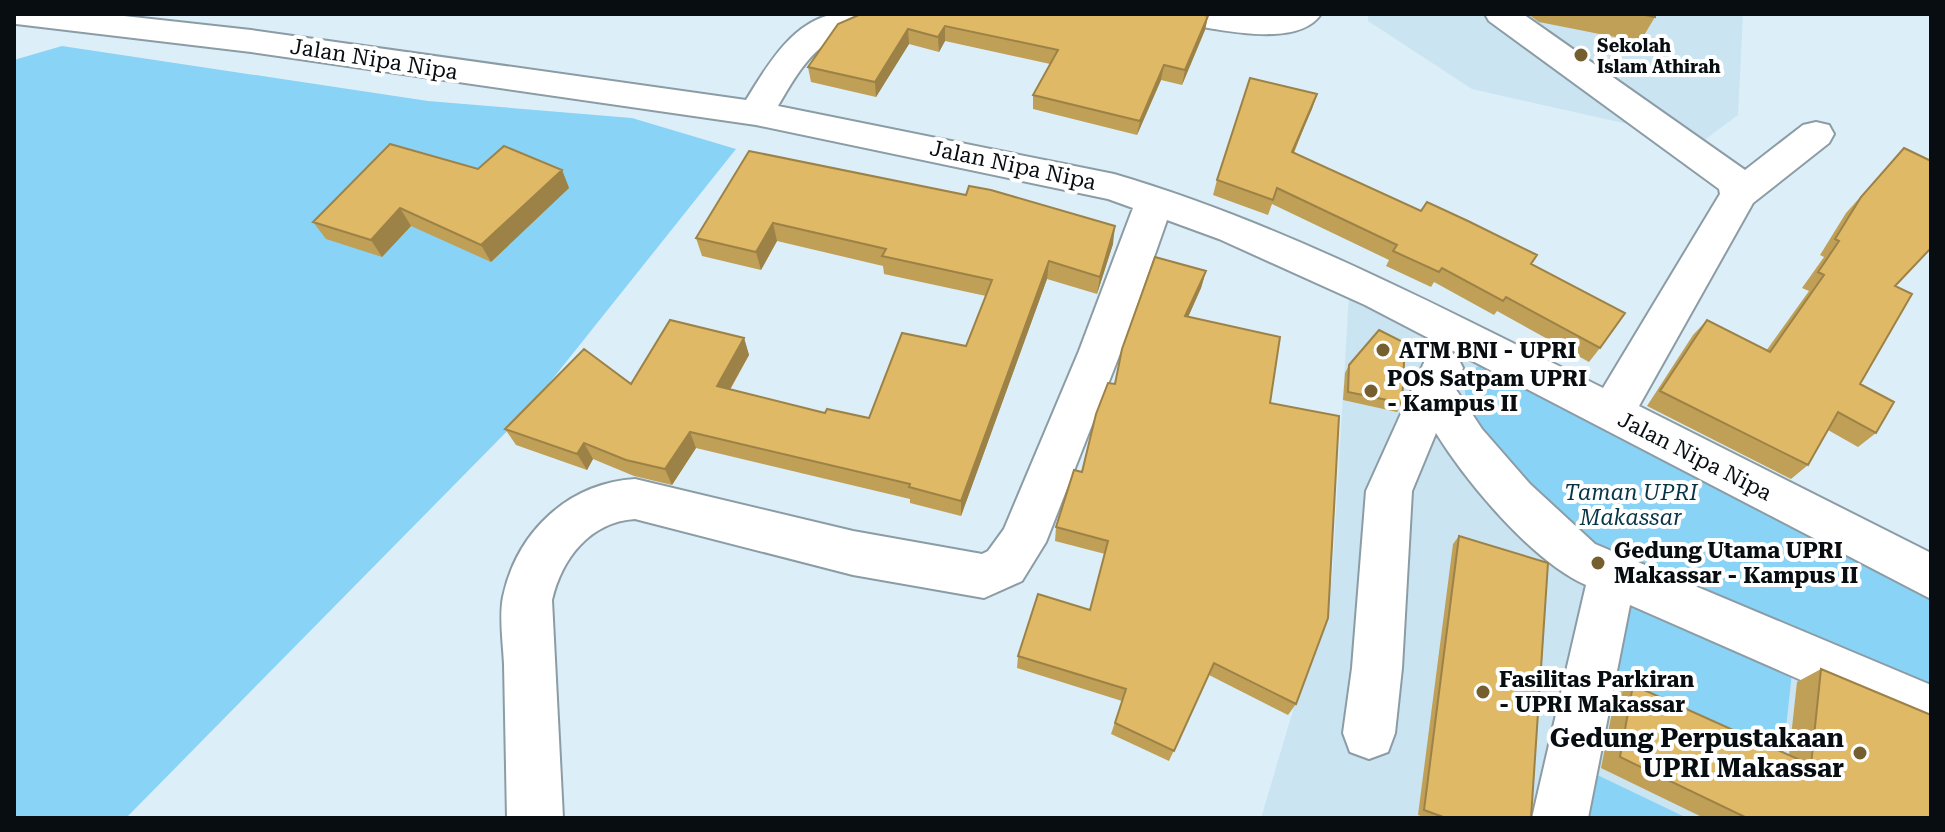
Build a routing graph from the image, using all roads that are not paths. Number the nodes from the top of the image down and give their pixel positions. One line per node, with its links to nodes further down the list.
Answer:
1 (16, 14): 6 (street, Jalan Nipa Nipa)
2 (862, 14): 6 (street)
3 (1184, 14): 4 (street)
4 (1305, 14)
5 (1501, 14): 8 (street)
6 (756, 113): 9 (street, Jalan Nipa Nipa)
7 (1816, 134): 8 (street)
8 (1739, 194): 12 (street)
9 (1155, 200): 10 (street, Jalan Nipa Nipa); 17 (street)
10 (1457, 333): 11 (street); 12 (street, Jalan Nipa Nipa)
11 (1433, 390): 13 (street); 16 (street)
12 (1612, 413): 14 (street, Jalan Nipa Nipa)
13 (1612, 576): 15 (street); 18 (street)
14 (1931, 577)
15 (1931, 711)
16 (1369, 733)
17 (535, 818)
18 (1560, 818)

